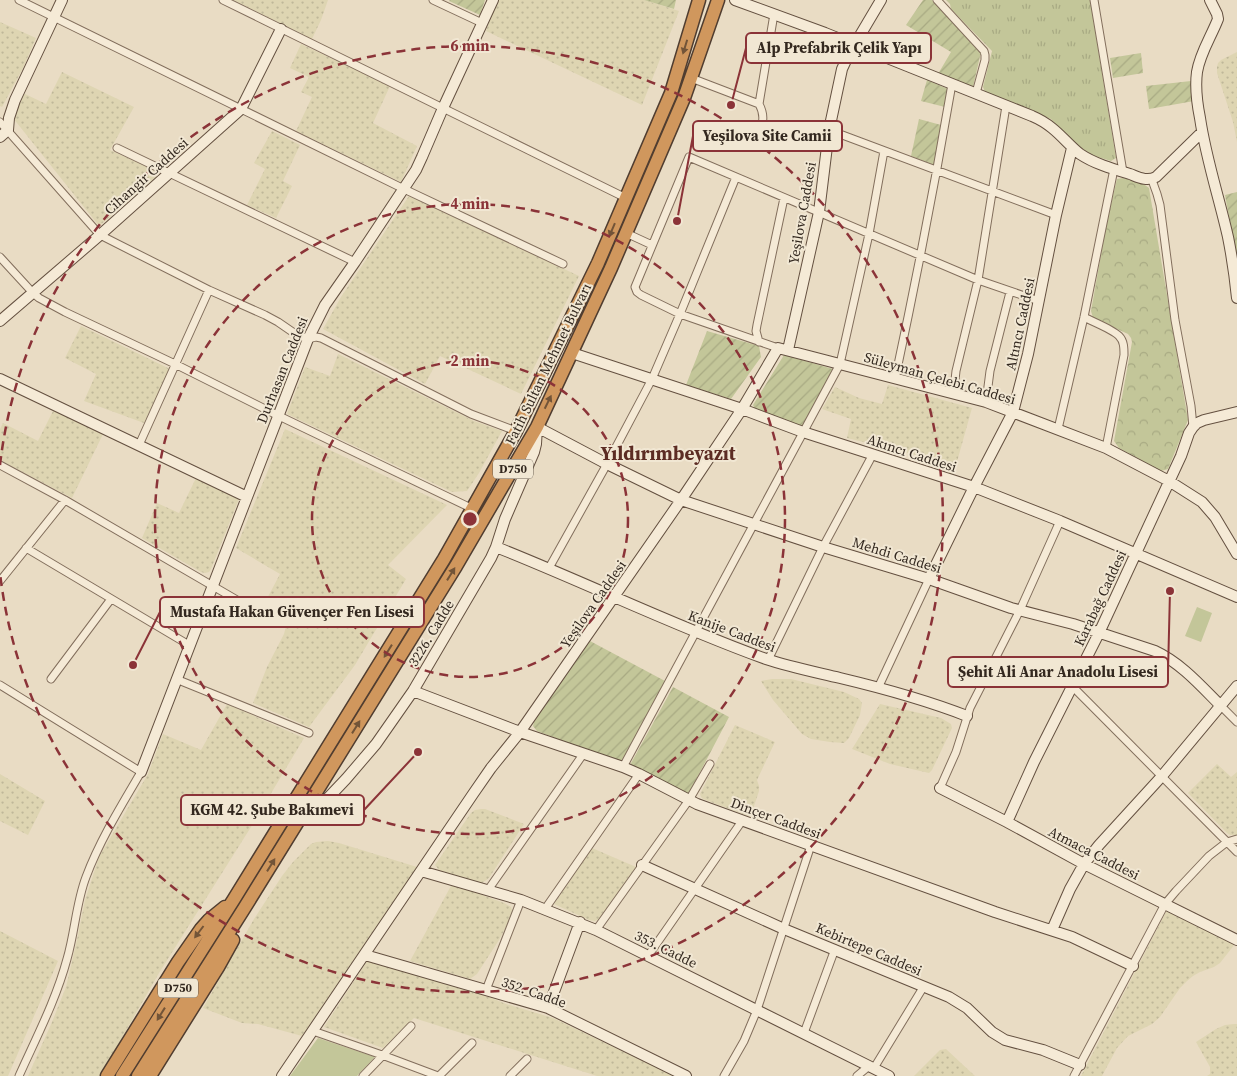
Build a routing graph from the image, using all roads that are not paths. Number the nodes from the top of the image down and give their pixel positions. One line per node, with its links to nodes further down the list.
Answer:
1 (19, 0): 14 (street)
2 (62, 0): 14 (street)
3 (223, 0): 16 (street)
4 (433, 0): 15 (street)
5 (493, 0): 15 (street, Durhasan Caddesi)
6 (699, 0): 39 (highway, Fatih Sultan Mehmet Bulvarı / D750, one-way to 39)
7 (718, 0): 18 (highway, Fatih Sultan Mehmet Bulvarı / D750)
8 (735, 0): 13 (street)
9 (881, 0): 17 (street, Yeşilova Caddesi)
10 (937, 0): 20 (street)
11 (1094, 0): 33 (street)
12 (1210, 0): 27 (street)
13 (774, 14): 17 (street); 21 (street)
14 (53, 17): 24 (street); 25 (street)
15 (482, 23): 23 (street, Durhasan Caddesi)
16 (281, 29): 23 (street); 24 (street, Cihangir Caddesi)
17 (854, 45): 19 (street); 26 (street, Yeşilova Caddesi)
18 (691, 78): 21 (street); 43 (highway, Fatih Sultan Mehmet Bulvarı / D750)
19 (952, 84): 20 (street); 32 (street)
20 (976, 94): 22 (street)
21 (759, 104): 28 (street)
22 (1006, 106): 30 (street); 38 (street)
23 (443, 108): 37 (street, Durhasan Caddesi); 39 (street)
24 (241, 109): 34 (street, Cihangir Caddesi); 37 (street)
25 (2, 130): 44 (street)
26 (829, 130): 31 (street); 41 (street, Yeşilova Caddesi)
27 (1202, 132): 36 (street); 55 (street)
28 (756, 141)
29 (117, 148): 34 (street)
30 (1072, 148): 33 (street); 42 (street, Altıncı Caddesi)
31 (884, 151): 32 (street); 45 (street)
32 (937, 171): 38 (street); 47 (street)
33 (1118, 171): 36 (street); 58 (street)
34 (169, 173): 44 (street, Cihangir Caddesi); 49 (street)
35 (736, 177): 40 (street); 46 (street); 57 (street)
36 (1152, 180): 76 (street)
37 (404, 189): 49 (street, Durhasan Caddesi); 50 (street)
38 (992, 192): 42 (street); 51 (street)
39 (626, 198): 78 (highway, Fatih Sultan Mehmet Bulvarı / D750, one-way to 78)
40 (784, 198): 41 (street); 61 (street)
41 (819, 212): 45 (street); 62 (street, Yeşilova Caddesi)
42 (1056, 215): 56 (street, Altıncı Caddesi)
43 (626, 233): 46 (street); 63 (highway, Fatih Sultan Mehmet Bulvarı / D750)
44 (100, 234): 52 (street); 54 (street, Cihangir Caddesi)
45 (869, 234): 47 (street); 65 (street)
46 (652, 245): 57 (street, Süleyman Çelebi Caddesi)
47 (921, 256): 51 (street); 68 (street)
48 (0, 257): 54 (street)
49 (355, 262): 60 (street, Durhasan Caddesi)
50 (563, 264)
51 (978, 280): 53 (street); 69 (street)
52 (209, 290): 60 (street); 64 (street)
53 (1010, 292): 56 (street); 70 (street)
54 (33, 293): 59 (street, Cihangir Caddesi); 64 (street)
55 (1237, 298)
56 (1039, 301): 72 (street, Altıncı Caddesi)
57 (680, 314): 61 (street, Süleyman Çelebi Caddesi); 67 (street)
58 (1084, 317): 77 (street); 81 (street)
59 (0, 322)
60 (308, 339): 74 (street, Durhasan Caddesi); 78 (street)
61 (759, 342): 62 (street, Süleyman Çelebi Caddesi)
62 (783, 349): 65 (street, Süleyman Çelebi Caddesi); 71 (street, Yeşilova Caddesi)
63 (572, 353): 67 (street, Akıncı Caddesi); 75 (highway, Fatih Sultan Mehmet Bulvarı / D750, one-way to 63)
64 (175, 364): 74 (street); 80 (street)
65 (840, 364): 68 (street, Süleyman Çelebi Caddesi); 79 (street)
66 (0, 379): 80 (street)
67 (652, 379): 71 (street, Akıncı Caddesi); 83 (street)
68 (895, 379): 69 (street, Süleyman Çelebi Caddesi)
69 (957, 394): 70 (street, Süleyman Çelebi Caddesi)
70 (986, 402): 72 (street, Süleyman Çelebi Caddesi)
71 (742, 410): 79 (street, Akıncı Caddesi); 89 (street, Yeşilova Caddesi)
72 (1013, 412): 77 (street, Süleyman Çelebi Caddesi); 86 (street, Altıncı Caddesi)
73 (1237, 412): 76 (street)
74 (278, 416): 87 (street, Durhasan Caddesi); 90 (street)
75 (537, 427): 83 (street, Mehdi Caddesi); 94 (street, 3226. Cadde); 133 (highway, Fatih Sultan Mehmet Bulvarı / D750, one-way to 75)
76 (1193, 427): 85 (street, Karabağ Caddesi)
77 (1058, 429): 81 (street, Süleyman Çelebi Caddesi)
78 (516, 431): 90 (highway, Fatih Sultan Mehmet Bulvarı / D750)
79 (803, 432): 82 (street, Akıncı Caddesi); 92 (street)
80 (138, 445): 87 (street)
81 (1106, 448): 85 (street, Süleyman Çelebi Caddesi)
82 (873, 454): 86 (street, Akıncı Caddesi); 93 (street)
83 (607, 464): 89 (street, Mehdi Caddesi); 98 (street)
84 (0, 465): 88 (street)
85 (1169, 481): 95 (street, Süleyman Çelebi Caddesi); 97 (street, Karabağ Caddesi)
86 (974, 487): 91 (street, Akıncı Caddesi); 99 (street, Altıncı Caddesi)
87 (247, 497): 101 (street, Durhasan Caddesi)
88 (65, 500): 96 (street); 101 (street)
89 (681, 500): 92 (street, Mehdi Caddesi); 102 (street, Yeşilova Caddesi)
90 (473, 509): 143 (highway, Fatih Sultan Mehmet Bulvarı / D750, one-way to 143)
91 (1060, 521): 97 (street, Akıncı Caddesi); 105 (street)
92 (753, 524): 93 (street, Mehdi Caddesi); 107 (street)
93 (823, 546): 99 (street, Mehdi Caddesi); 110 (street)
94 (496, 547): 98 (street, Kanije Caddesi); 117 (street, 3226. Cadde)
95 (1235, 547)
96 (26, 548): 100 (street); 104 (street)
97 (1136, 554): 103 (street, Akıncı Caddesi); 108 (street, Karabağ Caddesi)
98 (549, 568): 102 (street, Kanije Caddesi)
99 (929, 579): 105 (street, Mehdi Caddesi); 116 (street, Altıncı Caddesi)
100 (0, 581)
101 (212, 586): 106 (street); 109 (street, Durhasan Caddesi)
102 (615, 597): 107 (street, Kanije Caddesi); 121 (street, Yeşilova Caddesi)
103 (1237, 597)
104 (111, 599): 109 (street); 111 (street)
105 (1020, 610): 108 (street, Mehdi Caddesi); 119 (street)
106 (273, 621)
107 (696, 632): 110 (street, Kanije Caddesi); 125 (street)
108 (1099, 633): 114 (street, Karabağ Caddesi); 118 (street, Mehdi Caddesi)
109 (189, 645): 112 (street, Durhasan Caddesi)
110 (768, 660): 116 (street, Kanije Caddesi)
111 (50, 679)
112 (176, 679): 122 (street); 126 (street, Durhasan Caddesi)
113 (0, 686): 126 (street)
114 (1072, 686): 128 (street); 132 (street, Karabağ Caddesi)
115 (1237, 686): 118 (street)
116 (878, 688): 119 (street, Kanije Caddesi)
117 (413, 691): 121 (street, Dinçer Caddesi); 133 (street, 3226. Cadde)
118 (1222, 706): 120 (street, Mehdi Caddesi); 128 (street)
119 (967, 716): 129 (street)
120 (1237, 722)
121 (520, 732): 123 (street, Dinçer Caddesi); 140 (street, Yeşilova Caddesi)
122 (309, 733)
123 (584, 754): 125 (street, Dinçer Caddesi); 142 (street)
124 (710, 764): 130 (street)
125 (623, 767): 127 (street, Dinçer Caddesi)
126 (141, 772): 169 (street)
127 (639, 774): 130 (street, Dinçer Caddesi); 147 (street)
128 (1162, 776): 135 (street); 138 (street)
129 (940, 788): 132 (street, Atmaca Caddesi)
130 (689, 800): 131 (street, Dinçer Caddesi); 139 (street)
131 (742, 821): 136 (street, Dinçer Caddesi); 141 (street)
132 (1007, 822): 138 (street, Atmaca Caddesi)
133 (297, 823): 146 (highway, Fatih Sultan Mehmet Bulvarı / D750, one-way to 133)
134 (1237, 839): 135 (street)
135 (1227, 842): 137 (street); 145 (street)
136 (811, 845): 149 (street); 151 (street, Dinçer Caddesi)
137 (1237, 852)
138 (1084, 864): 145 (street, Atmaca Caddesi); 151 (street)
139 (642, 866): 141 (street, Kebirtepe Caddesi); 150 (street)
140 (421, 871): 142 (street, 353. Cadde); 154 (street, Yeşilova Caddesi)
141 (694, 889): 149 (street, Kebirtepe Caddesi); 155 (street)
142 (488, 890): 144 (street, 353. Cadde)
143 (234, 899): 170 (highway, one-way to 170); 171 (highway, Fatih Sultan Mehmet Bulvarı / D750, one-way to 171)
144 (521, 900): 147 (street, 353. Cadde); 158 (street)
145 (1165, 904): 152 (street, Atmaca Caddesi); 156 (street)
146 (245, 907): 172 (highway, Fatih Sultan Mehmet Bulvarı / D750); 173 (highway)
147 (545, 909): 148 (street, 353. Cadde)
148 (580, 922): 150 (street, 353. Cadde); 159 (street)
149 (784, 928): 153 (street, Kebirtepe Caddesi); 160 (street)
150 (596, 930): 155 (street, 353. Cadde)
151 (1052, 930): 156 (street, Dinçer Caddesi)
152 (1237, 940)
153 (835, 949): 157 (street, Kebirtepe Caddesi); 163 (street)
154 (365, 954): 158 (street, 352. Cadde); 162 (street, Yeşilova Caddesi)
155 (648, 956): 160 (street, 353. Cadde)
156 (1132, 966): 167 (street)
157 (924, 986): 167 (street, Kebirtepe Caddesi); 168 (street)
158 (486, 990): 159 (street, 352. Cadde)
159 (548, 1008): 178 (street, 352. Cadde)
160 (758, 1010): 163 (street, 353. Cadde); 179 (street)
161 (411, 1026): 165 (street)
162 (313, 1031): 165 (street); 174 (street, Yeşilova Caddesi)
163 (804, 1034): 168 (street, 353. Cadde)
164 (472, 1042): 176 (street)
165 (382, 1055): 175 (street); 176 (street)
166 (527, 1059): 177 (street)
167 (1080, 1065): 182 (street)
168 (871, 1067): 180 (street); 181 (street, 353. Cadde)
169 (19, 1076)
170 (107, 1076)
171 (122, 1076)
172 (138, 1076)
173 (150, 1076)
174 (282, 1076)
175 (363, 1076)
176 (438, 1076)
177 (510, 1076)
178 (686, 1076)
179 (724, 1076)
180 (857, 1076)
181 (889, 1076)
182 (1074, 1076)

